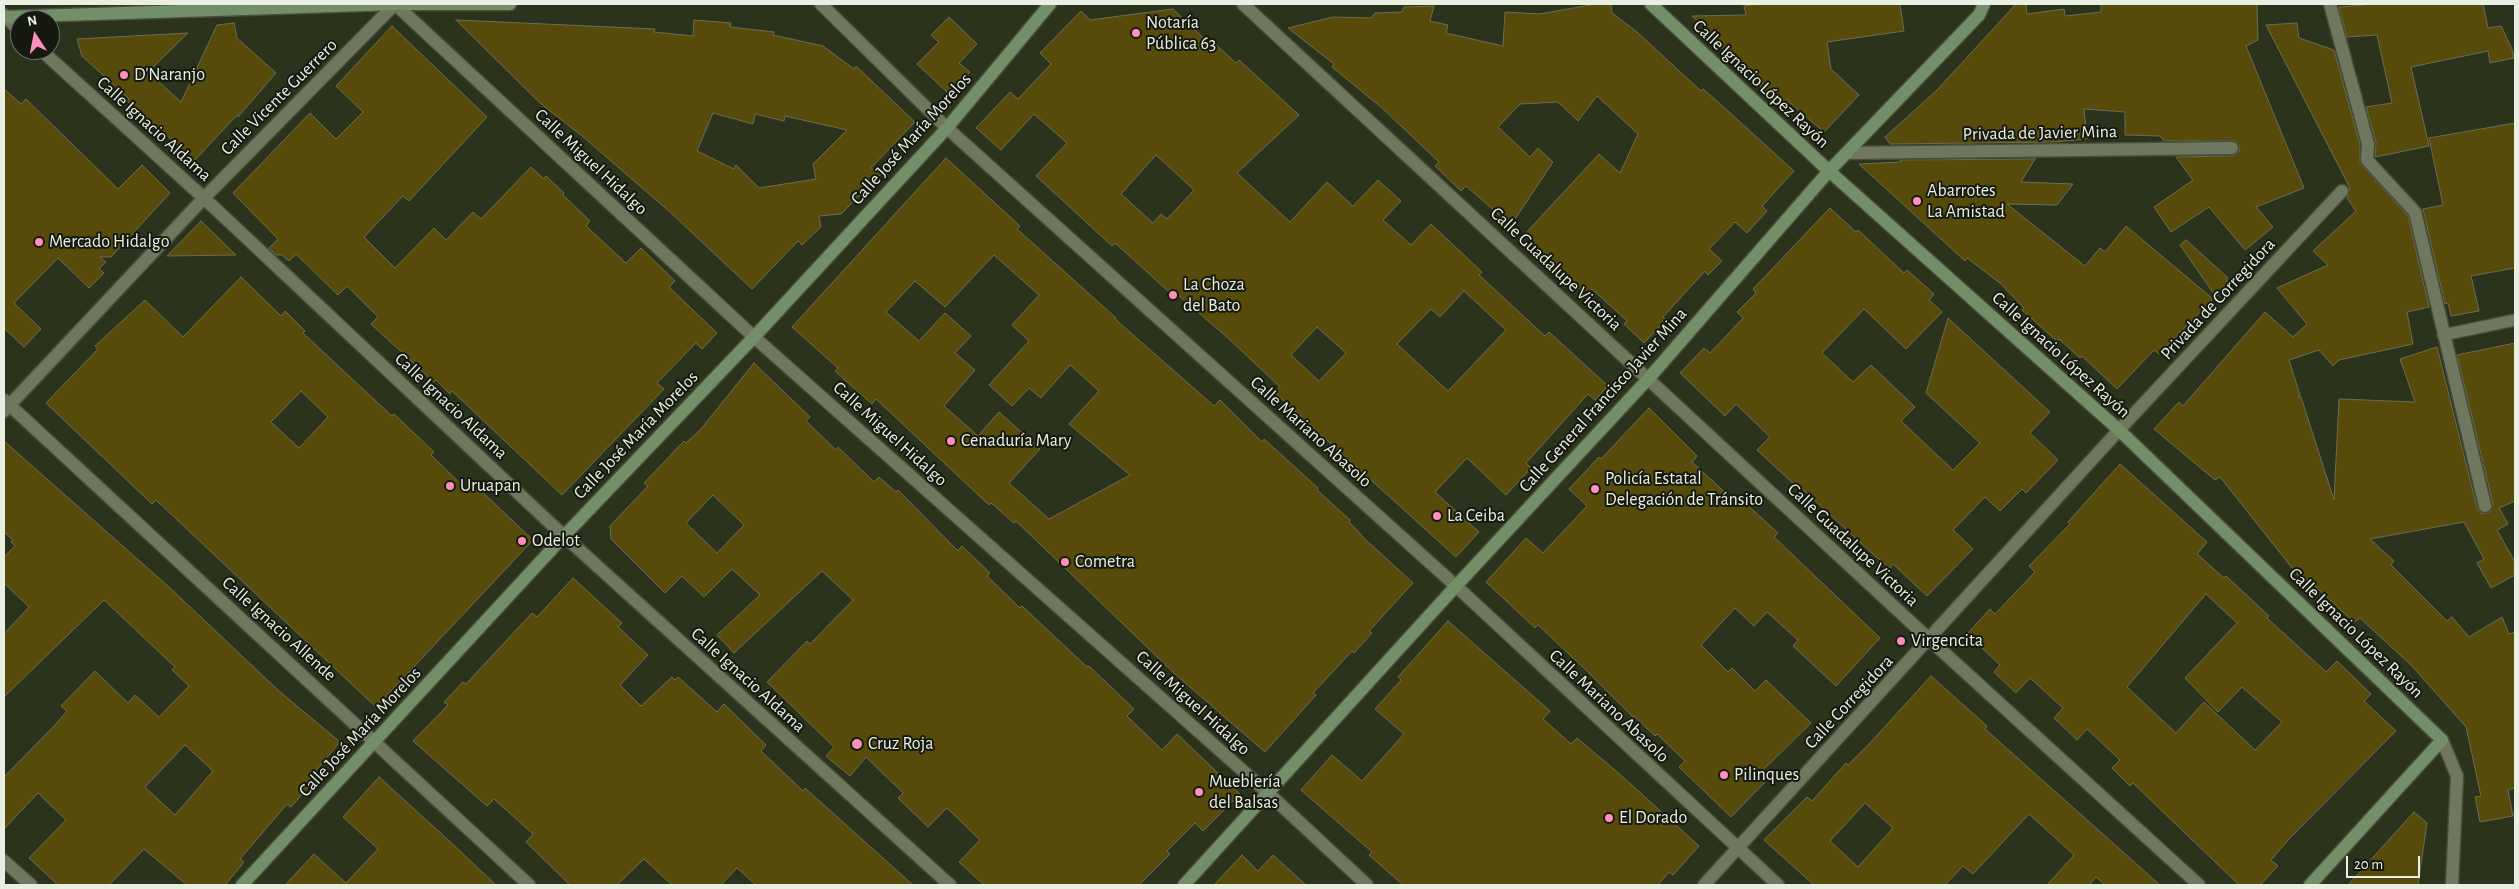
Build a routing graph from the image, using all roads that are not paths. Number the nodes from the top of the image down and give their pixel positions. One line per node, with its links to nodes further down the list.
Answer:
1 (395, 4): 2 (street); 9 (street); 16 (street, Calle Vicente Guerrero); 19 (street, Calle Miguel Hidalgo)
2 (510, 4)
3 (821, 4): 11 (street, Calle Mariano Abasolo)
4 (1050, 4): 11 (street, Calle José María Morelos)
5 (1242, 4): 20 (street, Calle Guadalupe Victoria)
6 (1651, 4): 14 (street, Calle Ignacio López Rayón)
7 (1984, 4): 13 (street, Calle General Francisco Javier Mina)
8 (2330, 4): 18 (street)
9 (4, 16)
10 (52, 60): 16 (street, Calle Ignacio Aldama)
11 (948, 128): 19 (street, Calle José María Morelos); 25 (street, Calle Mariano Abasolo)
12 (2232, 148): 13 (street, Privada de Javier Mina)
13 (1848, 153): 14 (street, Calle General Francisco Javier Mina)
14 (1830, 172): 20 (street, Calle General Francisco Javier Mina); 22 (street, Calle Ignacio López Rayón)
15 (2342, 191): 22 (street, Privada de Corregidora)
16 (204, 198): 21 (street, Calle Vicente Guerrero); 24 (street, Calle Ignacio Aldama)
17 (2515, 320): 18 (lane)
18 (2443, 335): 23 (street)
19 (754, 336): 24 (street, Calle José María Morelos); 29 (street, Calle Miguel Hidalgo)
20 (1649, 378): 25 (street, Calle General Francisco Javier Mina); 26 (street, Calle Guadalupe Victoria)
21 (6, 406): 28 (street, Calle Ignacio Allende)
22 (2119, 430): 26 (street, Calle Corregidora); 27 (street, Calle Ignacio López Rayón)
23 (2485, 506)
24 (564, 536): 28 (street, Calle José María Morelos); 35 (street, Calle Ignacio Aldama)
25 (1456, 586): 29 (street, Calle General Francisco Javier Mina); 30 (street, Calle Mariano Abasolo)
26 (1930, 640): 30 (street, Calle Corregidora); 40 (street, Calle Guadalupe Victoria)
27 (2442, 740): 41 (street); 42 (street)
28 (376, 741): 33 (street, Calle José María Morelos); 34 (street, Calle Ignacio Allende)
29 (1268, 793): 36 (street, Calle General Francisco Javier Mina); 37 (street, Calle Miguel Hidalgo)
30 (1736, 849): 38 (street, Calle Corregidora); 39 (street, Calle Mariano Abasolo)
31 (4, 860): 32 (street)
32 (32, 885)
33 (242, 885)
34 (529, 885)
35 (950, 885)
36 (1184, 885)
37 (1368, 885)
38 (1704, 885)
39 (1778, 885)
40 (2199, 885)
41 (2310, 885)
42 (2452, 885)

